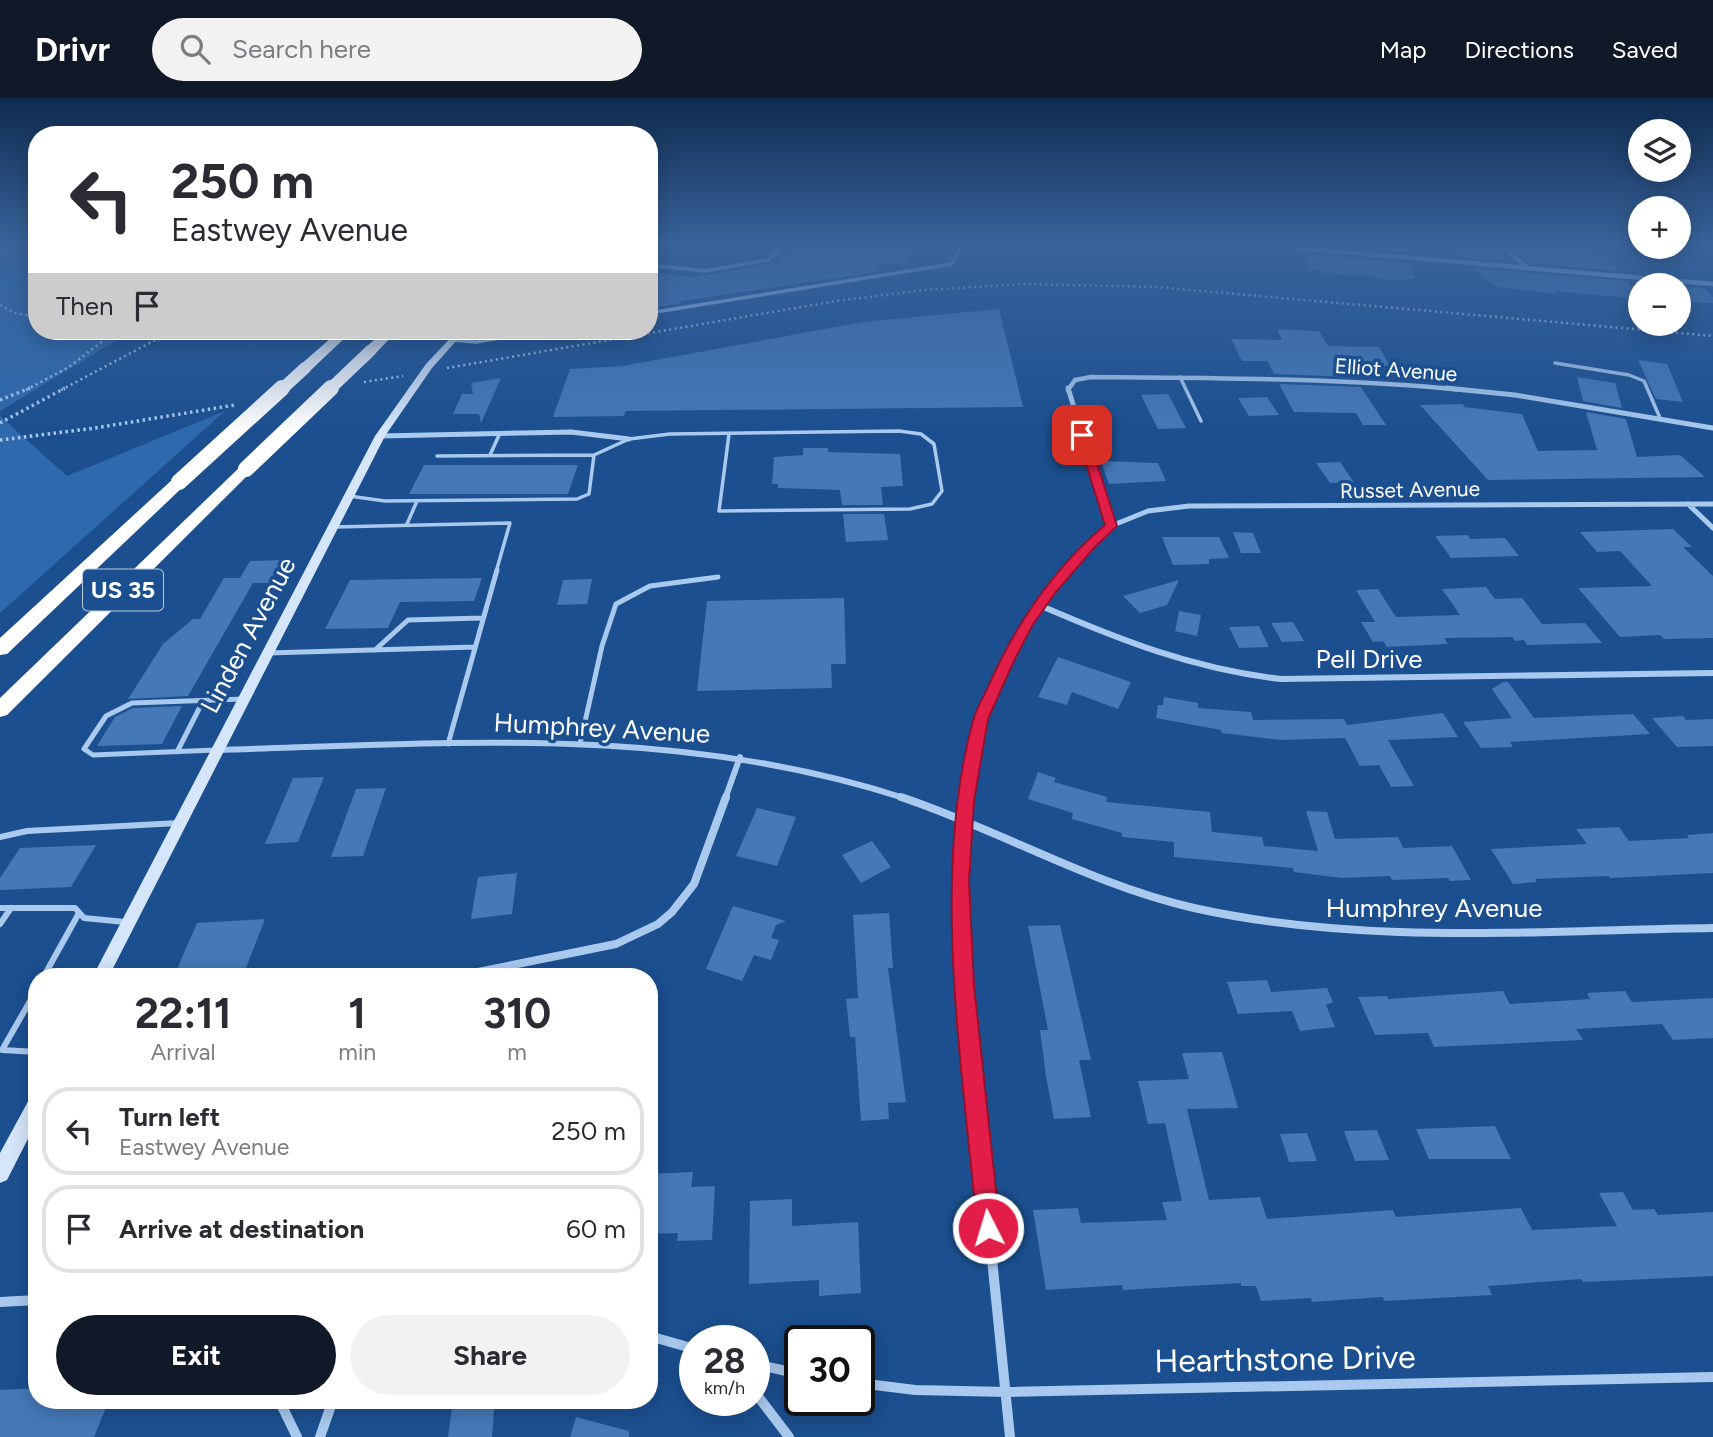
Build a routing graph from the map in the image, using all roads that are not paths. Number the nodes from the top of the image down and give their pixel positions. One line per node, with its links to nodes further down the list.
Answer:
1 (689, 306): 2 (lane)
2 (658, 312)
3 (336, 340): 32 (highway, US 35, bridge)
4 (382, 340): 38 (highway, US 35, bridge)
5 (453, 340): 15 (main road, Linden Avenue)
6 (471, 340): 7 (lane)
7 (488, 340)
8 (1555, 363): 10 (lane)
9 (1180, 377): 10 (street, Elliot Avenue); 11 (lane); 25 (street, Elliot Avenue)
10 (1660, 418): 12 (street, Elliot Avenue)
11 (1201, 421)
12 (1713, 428)
13 (500, 433): 15 (street); 16 (street); 17 (lane)
14 (729, 434): 14 (lane); 16 (lane)
15 (380, 436): 20 (main road, Linden Avenue)
16 (629, 439): 18 (lane)
17 (491, 455): 18 (lane); 19 (lane)
18 (594, 455): 21 (lane)
19 (437, 456)
20 (349, 496): 21 (lane); 26 (main road, Linden Avenue)
21 (417, 501): 24 (lane)
22 (1713, 503): 23 (street, Russet Avenue)
23 (1688, 504): 25 (street, Russet Avenue); 27 (street)
24 (407, 524): 26 (lane); 30 (lane)
25 (1111, 526): 29 (street)
26 (334, 527): 34 (main road, Linden Avenue)
27 (1713, 528)
28 (718, 577): 40 (lane)
29 (1039, 605): 35 (street, Pell Drive); 44 (street)
30 (482, 618): 31 (lane); 33 (lane)
31 (475, 648): 33 (lane); 39 (lane)
32 (0, 649)
33 (375, 650): 34 (lane)
34 (268, 653): 36 (main road, Linden Avenue)
35 (1713, 673)
36 (243, 699): 37 (lane); 41 (main road, Linden Avenue)
37 (203, 701): 42 (lane); 42 (lane)
38 (0, 710)
39 (448, 744): 40 (street, Humphrey Avenue); 41 (street, Humphrey Avenue)
40 (580, 744): 43 (street, Humphrey Avenue)
41 (216, 750): 42 (lane); 45 (main road, Linden Avenue)
42 (177, 752)
43 (740, 757): 44 (street, Humphrey Avenue); 55 (street)
44 (964, 820): 52 (street, Humphrey Avenue); 67 (street)
45 (179, 823): 46 (lane); 50 (main road, Linden Avenue)
46 (0, 837)
47 (0, 908): 48 (lane)
48 (11, 908): 49 (lane); 51 (lane)
49 (79, 913): 50 (lane); 53 (lane)
50 (129, 922): 54 (main road, Linden Avenue)
51 (0, 924)
52 (1713, 928)
53 (48, 968)
54 (105, 968)
55 (498, 968)
56 (28, 1004): 57 (lane)
57 (1, 1050): 58 (lane)
58 (28, 1052)
59 (28, 1119): 60 (main road)
60 (0, 1173)
61 (28, 1300): 62 (street)
62 (0, 1302)
63 (658, 1339): 64 (street)
64 (679, 1344)
65 (1713, 1377): 67 (street, Hearthstone Drive)
66 (875, 1385): 67 (street, Hearthstone Drive)
67 (1007, 1392): 74 (street)
68 (283, 1409): 71 (street)
69 (330, 1409): 72 (street)
70 (770, 1412): 73 (street)
71 (297, 1437)
72 (320, 1437)
73 (789, 1437)
74 (1010, 1437)

